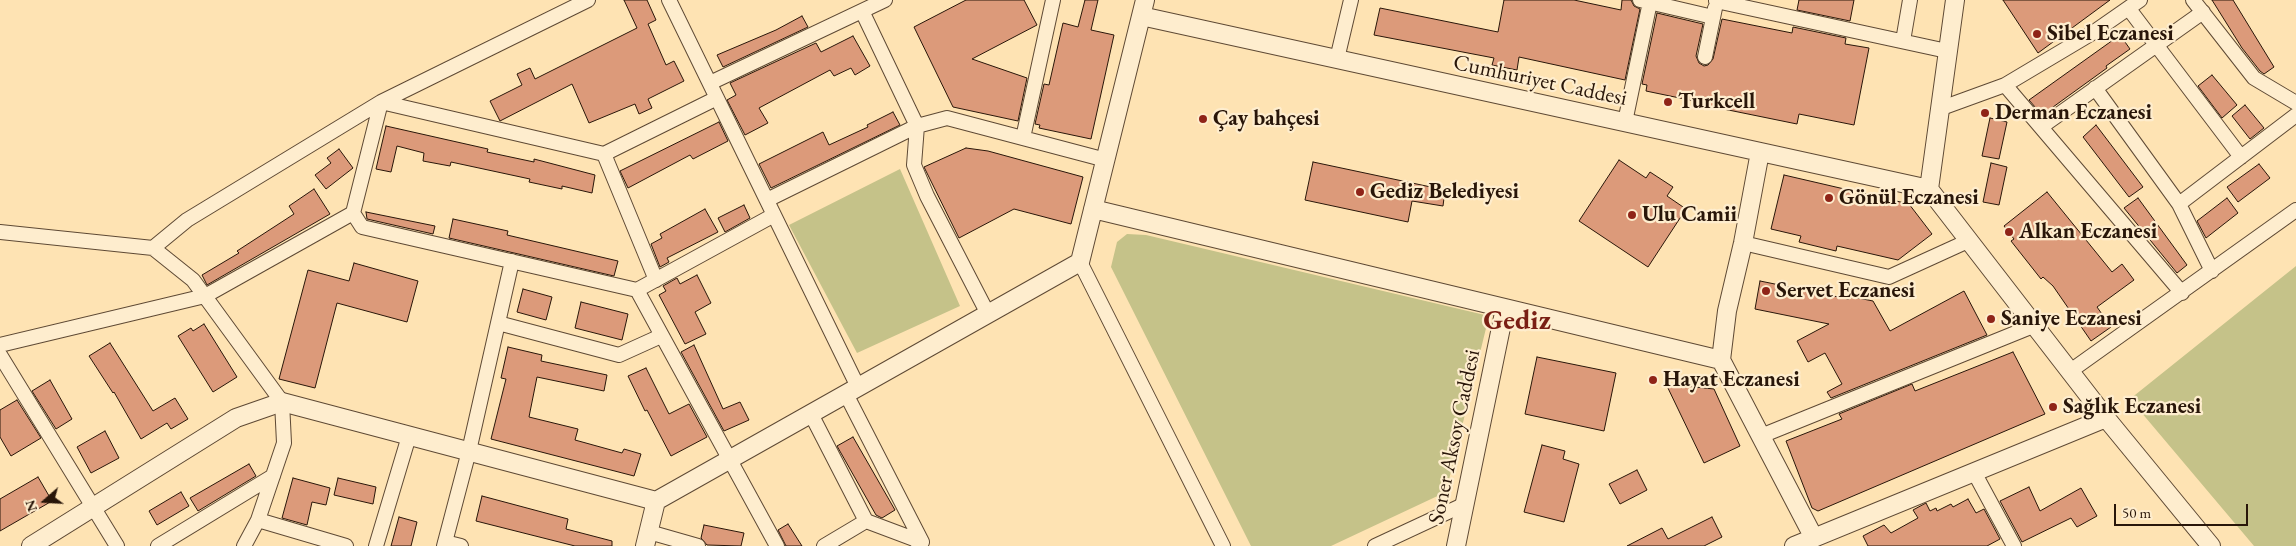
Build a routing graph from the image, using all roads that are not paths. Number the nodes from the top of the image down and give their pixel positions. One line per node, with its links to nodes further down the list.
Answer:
1 (588, 0): 26 (street)
2 (669, 0): 22 (street)
3 (885, 0): 14 (street)
4 (1053, 0): 33 (street)
5 (1350, 0): 21 (street)
6 (1716, 0): 16 (street); 17 (street)
7 (1910, 0): 17 (street)
8 (1955, 0): 19 (street)
9 (2140, 0): 13 (street)
10 (2193, 0): 15 (street)
11 (1645, 1): 16 (street); 30 (street)
12 (1143, 8): 21 (street, Cumhuriyet Caddesi); 37 (street)
13 (2129, 10): 18 (street); 23 (street)
14 (862, 11): 22 (street); 31 (street)
15 (2203, 12): 18 (street); 27 (street)
16 (1713, 17): 20 (street)
17 (1903, 42): 19 (street)
18 (2156, 44): 24 (street); 36 (street)
19 (1947, 51): 28 (street)
20 (1705, 56)
21 (1337, 59): 30 (street, Cumhuriyet Caddesi)
22 (710, 83): 25 (street)
23 (2005, 85): 28 (street); 32 (street)
24 (2095, 88): 32 (street); 40 (street)
25 (717, 98): 35 (street); 39 (street)
26 (381, 102): 35 (street); 43 (street); 48 (street)
27 (2296, 103)
28 (1939, 109): 38 (street)
29 (2296, 115): 36 (street)
30 (1625, 122): 34 (street, Cumhuriyet Caddesi)
31 (917, 126): 33 (street); 39 (street); 57 (street)
32 (2041, 127): 54 (street)
33 (1023, 138): 37 (street)
34 (1760, 152): 38 (street, Cumhuriyet Caddesi); 47 (street)
35 (604, 154): 52 (street)
36 (2241, 157): 40 (street)
37 (1106, 160): 41 (street)
38 (1929, 189): 46 (street)
39 (767, 200): 44 (street)
40 (2179, 204): 51 (street)
41 (1094, 209): 50 (street); 56 (street)
42 (2296, 210): 51 (street)
43 (353, 213): 49 (street); 55 (street)
44 (774, 215): 52 (street); 65 (street)
45 (0, 232): 48 (street)
46 (1968, 241): 47 (street); 59 (street)
47 (1743, 243): 63 (street)
48 (153, 248): 55 (street)
49 (512, 261): 53 (street); 58 (street)
50 (1080, 262): 57 (street); 95 (street)
51 (2212, 271): 54 (street)
52 (656, 280): 53 (street)
53 (637, 290): 60 (street)
54 (2182, 293): 64 (street)
55 (205, 296): 61 (street); 66 (street)
56 (1505, 308): 63 (street); 76 (street, Soner Aksoy Caddesi)
57 (988, 314): 65 (street)
58 (498, 323): 60 (street); 71 (street)
59 (2034, 326): 64 (street); 70 (street)
60 (661, 336): 72 (street)
61 (0, 344)
62 (0, 355): 77 (street)
63 (1721, 360): 70 (street)
64 (2070, 372): 68 (street)
65 (852, 390): 67 (street); 83 (street)
66 (282, 402): 69 (street); 74 (street); 77 (street)
67 (811, 414): 72 (street); 79 (street)
68 (2106, 418): 73 (street); 99 (street)
69 (409, 436): 71 (street); 90 (street)
70 (1762, 436): 81 (street)
71 (469, 451): 75 (street); 82 (street)
72 (728, 460): 75 (street); 93 (street)
73 (1974, 472): 81 (street); 84 (street)
74 (273, 476): 78 (street); 87 (street)
75 (656, 501): 80 (street)
76 (1463, 505): 96 (street); 97 (street, Soner Aksoy Caddesi)
77 (93, 507): 85 (street); 86 (street)
78 (258, 520): 88 (street); 89 (street)
79 (866, 521): 83 (street); 94 (street)
80 (647, 539): 92 (street)
81 (1817, 542): 98 (street)
82 (444, 544): 91 (street)
83 (919, 544)
84 (2010, 545)
85 (31, 546)
86 (117, 546)
87 (158, 546)
88 (244, 546)
89 (346, 546)
90 (376, 546)
91 (461, 546)
92 (698, 546)
93 (777, 546)
94 (824, 546)
95 (1223, 546)
96 (1375, 546)
97 (1456, 546)
98 (1794, 546)
99 (2210, 546)

